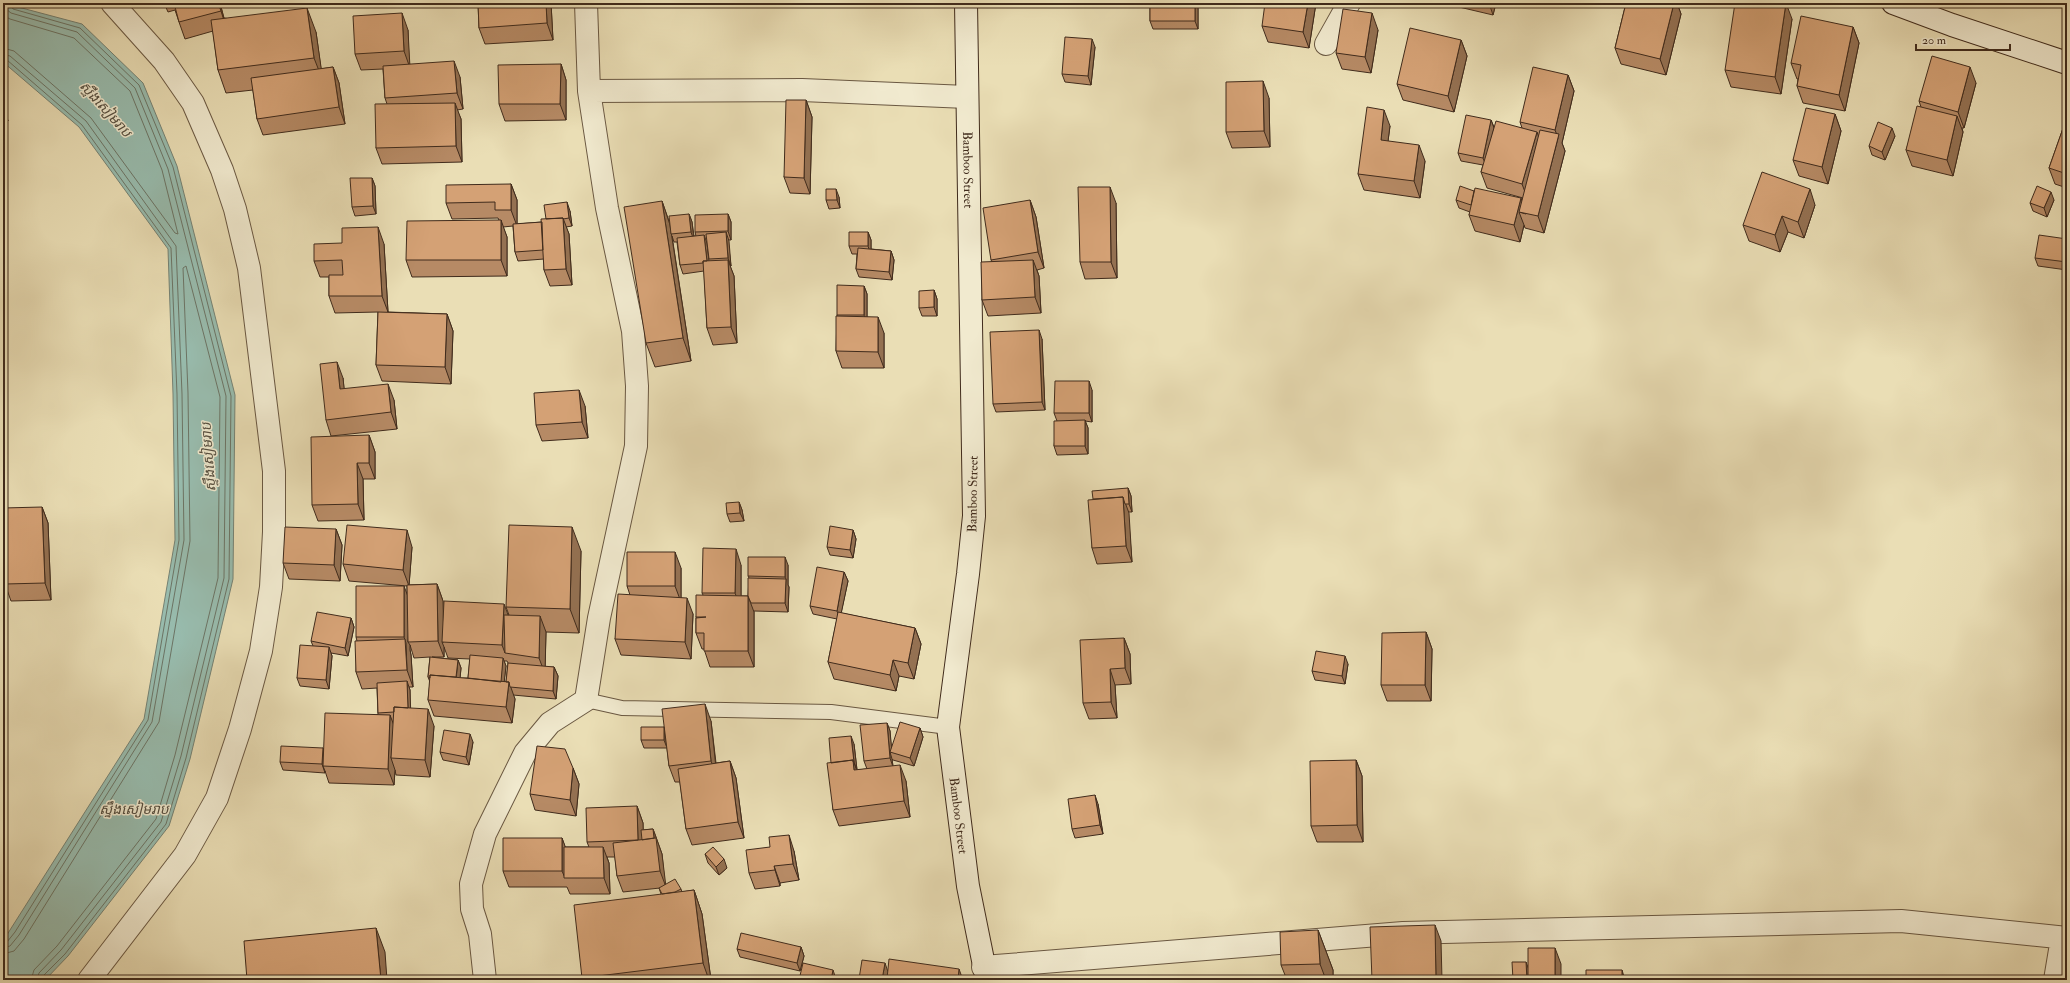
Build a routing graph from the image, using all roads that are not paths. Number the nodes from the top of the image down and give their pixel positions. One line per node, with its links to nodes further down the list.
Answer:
1 (112, 3): 14 (street)
2 (586, 3): 8 (street)
3 (966, 3): 9 (street, Bamboo Street)
4 (1349, 3): 6 (street)
5 (1893, 3): 7 (street)
6 (1326, 44)
7 (2067, 63)
8 (590, 91): 9 (street); 10 (street)
9 (967, 97): 11 (street, Bamboo Street)
10 (586, 700): 11 (lane); 15 (street)
11 (948, 727): 13 (street, Bamboo Street)
12 (2064, 938): 13 (street); 16 (street)
13 (985, 973)
14 (88, 980)
15 (485, 980)
16 (2055, 980)

